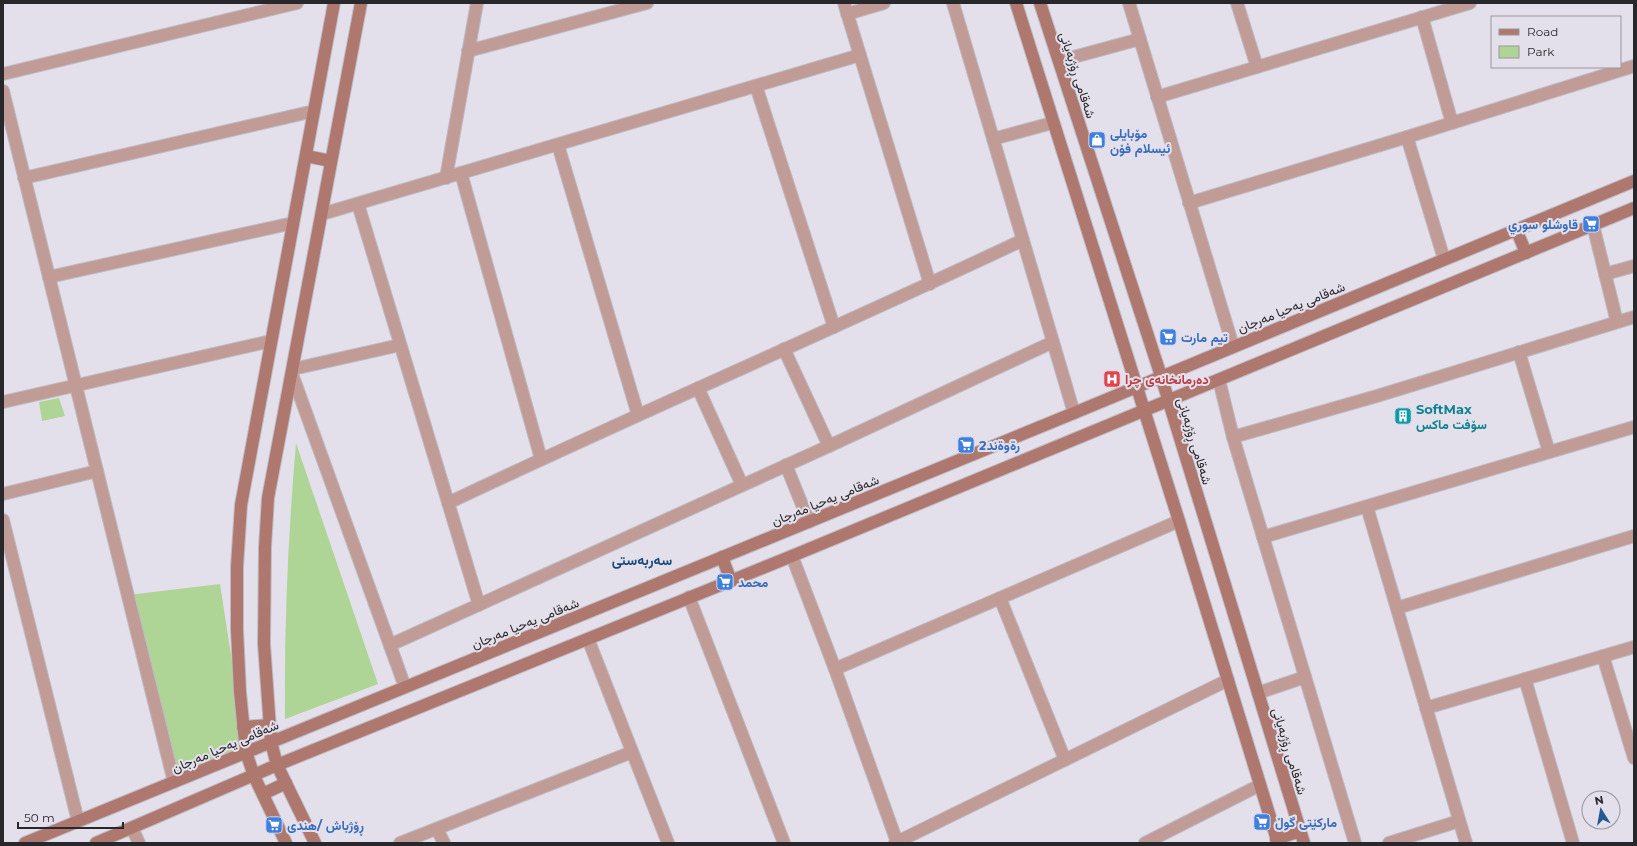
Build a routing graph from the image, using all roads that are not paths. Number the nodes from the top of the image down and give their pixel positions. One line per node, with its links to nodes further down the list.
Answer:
1 (297, 3): 21 (street)
2 (334, 3): 25 (street)
3 (361, 3): 32 (street)
4 (477, 3): 16 (street)
5 (647, 3): 16 (street)
6 (884, 3): 13 (street)
7 (953, 3): 29 (street)
8 (1016, 3): 26 (street)
9 (1040, 3): 18 (street, شەقامی ڕۆژبەیانی)
10 (1129, 3): 15 (street)
11 (1237, 3): 20 (street)
12 (1470, 3): 14 (street)
13 (846, 9): 17 (street)
14 (1422, 18): 20 (street); 27 (street)
15 (1140, 38): 18 (street); 24 (street)
16 (468, 50): 35 (street)
17 (860, 55): 22 (street); 50 (street)
18 (1059, 61): 61 (street, شەقامی ڕۆژبەیانی)
19 (1634, 66): 27 (street)
20 (1257, 67): 24 (street)
21 (3, 74)
22 (756, 86): 30 (street); 53 (street)
23 (3, 91): 34 (street)
24 (1157, 97): 37 (street)
25 (314, 111): 31 (street); 34 (street)
26 (1052, 123): 29 (street); 64 (street)
27 (1452, 123): 28 (street)
28 (1407, 137): 37 (street); 46 (street)
29 (993, 139): 44 (street)
30 (558, 145): 33 (street); 70 (street)
31 (306, 156): 32 (street); 41 (street)
32 (331, 161): 40 (street)
33 (461, 173): 35 (street); 75 (street)
34 (24, 178): 49 (street)
35 (446, 178): 38 (street)
36 (1634, 181): 43 (street, شەقامی یەحیا مەرجان)
37 (1189, 203): 57 (street)
38 (358, 204): 40 (street); 56 (street)
39 (1634, 208): 42 (street)
40 (322, 214): 60 (street)
41 (293, 223): 49 (street); 54 (street)
42 (1594, 225): 45 (street); 48 (street)
43 (1516, 229): 45 (street); 46 (street, شەقامی یەحیا مەرجان)
44 (1023, 240): 50 (street); 55 (street)
45 (1526, 253): 62 (street)
46 (1444, 260): 57 (street, شەقامی یەحیا مەرجان)
47 (1634, 266): 48 (street)
48 (1605, 274): 52 (street)
49 (49, 277): 63 (street)
50 (930, 284): 53 (street)
51 (1634, 317): 52 (street)
52 (1617, 322): 59 (street)
53 (834, 327): 58 (street)
54 (271, 341): 63 (street); 106 (street)
55 (1053, 342): 69 (street); 73 (street)
56 (400, 345): 60 (street); 80 (street)
57 (1233, 346): 61 (street, شەقامی یەحیا مەرجان)
58 (784, 349): 65 (street); 73 (street)
59 (1519, 352): 72 (street); 74 (street)
60 (292, 372): 95 (street); 105 (street)
61 (1161, 376): 64 (street, شەقامی یەحیا مەرجان); 66 (street, شەقامی ڕۆژبەیانی)
62 (1219, 380): 66 (street); 72 (street)
63 (76, 385): 67 (street); 77 (street)
64 (1136, 387): 68 (street); 69 (street, شەقامی یەحیا مەرجان)
65 (698, 388): 70 (street); 78 (street)
66 (1168, 400): 68 (street); 103 (street, شەقامی ڕۆژبەیانی)
67 (3, 402)
68 (1144, 411): 83 (street); 87 (street)
69 (1074, 413): 84 (street, شەقامی یەحیا مەرجان)
70 (638, 415): 75 (street)
71 (1634, 427): 74 (street)
72 (1233, 437): 86 (street)
73 (829, 446): 76 (street)
74 (1549, 452): 81 (street)
75 (541, 458): 80 (street)
76 (786, 465): 78 (street); 84 (street)
77 (97, 471): 79 (street); 114 (street)
78 (742, 485): 92 (street)
79 (3, 494)
80 (448, 503): 92 (street)
81 (1367, 507): 86 (street); 93 (street)
82 (3, 520): 118 (street)
83 (1179, 521): 91 (street); 101 (street)
84 (809, 522): 88 (street, شەقامی یەحیا مەرجان)
85 (1634, 536): 93 (street)
86 (1263, 538): 99 (street)
87 (792, 556): 89 (street); 98 (street)
88 (722, 557): 89 (street); 102 (street, شەقامی یەحیا مەرجان)
89 (730, 581): 90 (street)
90 (689, 597): 94 (street); 134 (street)
91 (1000, 598): 98 (street); 111 (street)
92 (479, 605): 95 (street)
93 (1397, 608): 104 (street)
94 (588, 639): 109 (street); 112 (street)
95 (390, 645): 102 (street)
96 (1634, 647): 97 (street)
97 (1603, 656): 100 (street); 110 (street)
98 (835, 669): 125 (street)
99 (1305, 677): 103 (street); 137 (street)
100 (1525, 679): 104 (street); 140 (street)
101 (1228, 680): 111 (street); 116 (street)
102 (405, 687): 107 (street, شەقامی یەحیا مەرجان)
103 (1258, 693): 122 (street, شەقامی ڕۆژبەیانی)
104 (1426, 708): 119 (street)
105 (269, 725): 106 (street); 107 (street)
106 (243, 727): 108 (street)
107 (271, 742): 108 (street, شەقامی یەحیا مەرجان); 112 (street)
108 (246, 752): 113 (street); 114 (street, شەقامی یەحیا مەرجان)
109 (632, 752): 121 (street); 133 (street)
110 (1634, 758)
111 (1065, 760): 125 (street)
112 (278, 765): 113 (street); 115 (street)
113 (254, 776): 117 (street); 120 (street)
114 (174, 782): 118 (street, شەقامی یەحیا مەرجان)
115 (286, 784): 117 (street); 130 (street)
116 (1260, 784): 123 (street); 124 (street)
117 (263, 794): 129 (street)
118 (78, 821): 126 (street, شەقامی یەحیا مەرجان)
119 (1459, 821): 138 (street); 139 (street)
120 (132, 828): 127 (street); 128 (street)
121 (437, 829): 131 (street); 132 (street)
122 (1300, 831): 124 (street); 136 (street, شەقامی ڕۆژبەیانی)
123 (1169, 837): 135 (street)
124 (1277, 841)
125 (896, 842)
126 (25, 843)
127 (96, 843)
128 (139, 843)
129 (286, 843)
130 (315, 843)
131 (400, 843)
132 (444, 843)
133 (668, 843)
134 (784, 843)
135 (1145, 843)
136 (1304, 843)
137 (1355, 843)
138 (1389, 843)
139 (1466, 843)
140 (1573, 843)

